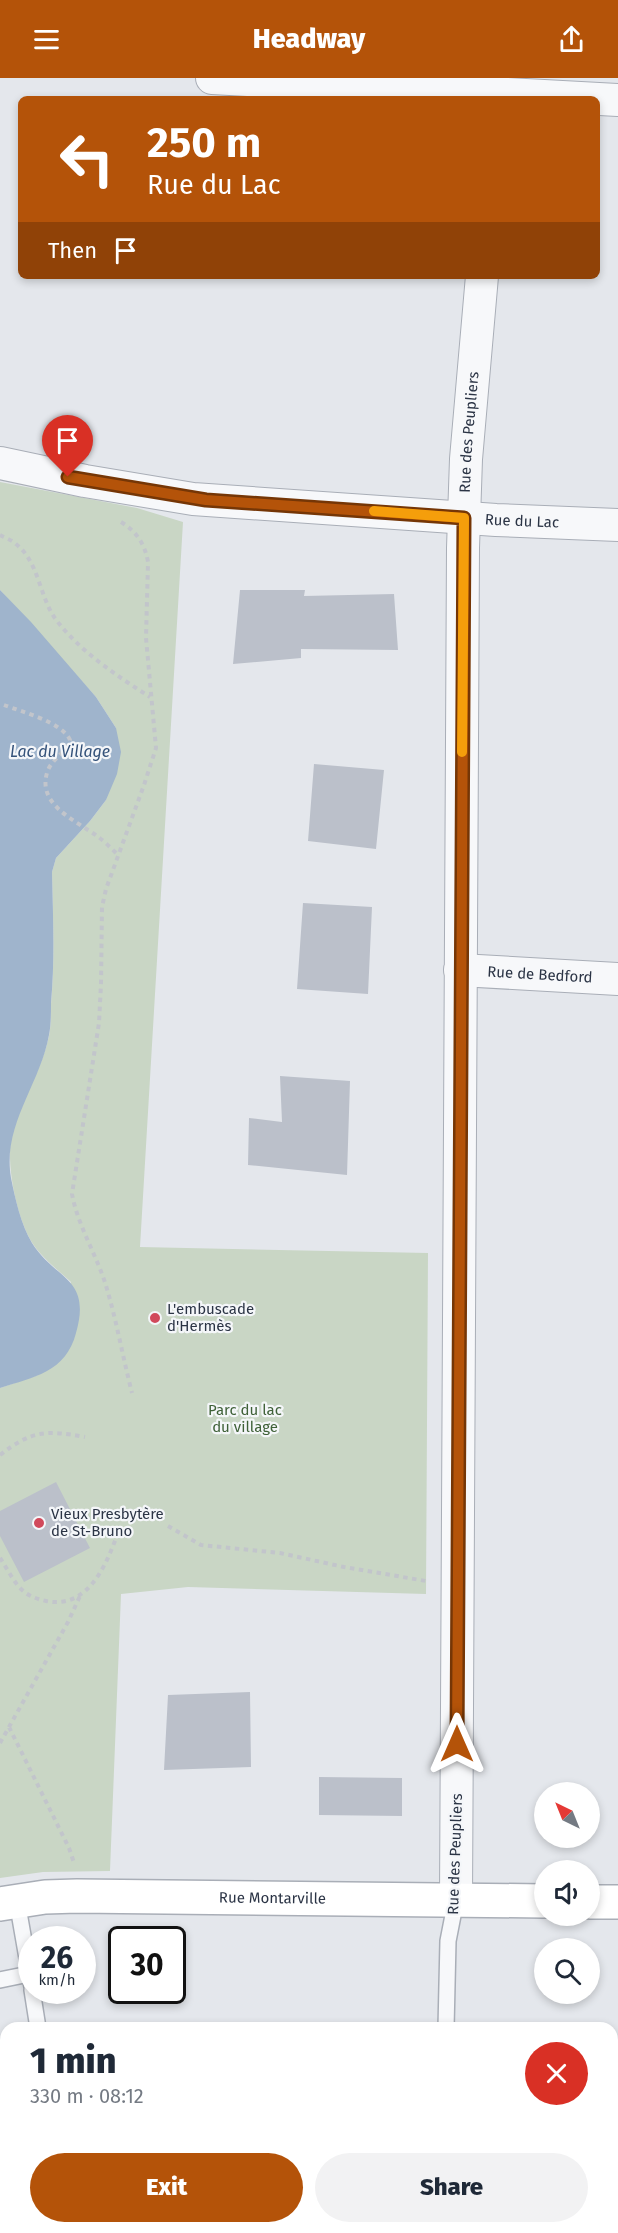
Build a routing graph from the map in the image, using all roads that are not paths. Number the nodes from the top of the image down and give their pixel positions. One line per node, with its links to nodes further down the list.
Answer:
1 (212, 78): 2 (street)
2 (497, 90): 3 (street)
3 (570, 96)
4 (600, 99): 5 (street)
5 (618, 100)
6 (482, 279): 8 (street, Rue des Peupliers)
7 (0, 463): 8 (street, Rue du Lac)
8 (464, 518): 9 (street, Rue du Lac); 10 (street, Rue des Peupliers)
9 (618, 525)
10 (460, 970): 11 (street, Rue de Bedford); 12 (street, Rue des Peupliers)
11 (618, 979)
12 (456, 1900): 13 (street, Rue Montarville); 14 (street, Rue Montarville); 22 (lane, Rue des Peupliers)
13 (534, 1901)
14 (9, 1902): 17 (lane)
15 (600, 1902): 16 (street)
16 (618, 1902)
17 (18, 1936)
18 (0, 1980): 19 (lane)
19 (18, 1982)
20 (34, 2004): 21 (lane)
21 (37, 2022)
22 (446, 2022)

